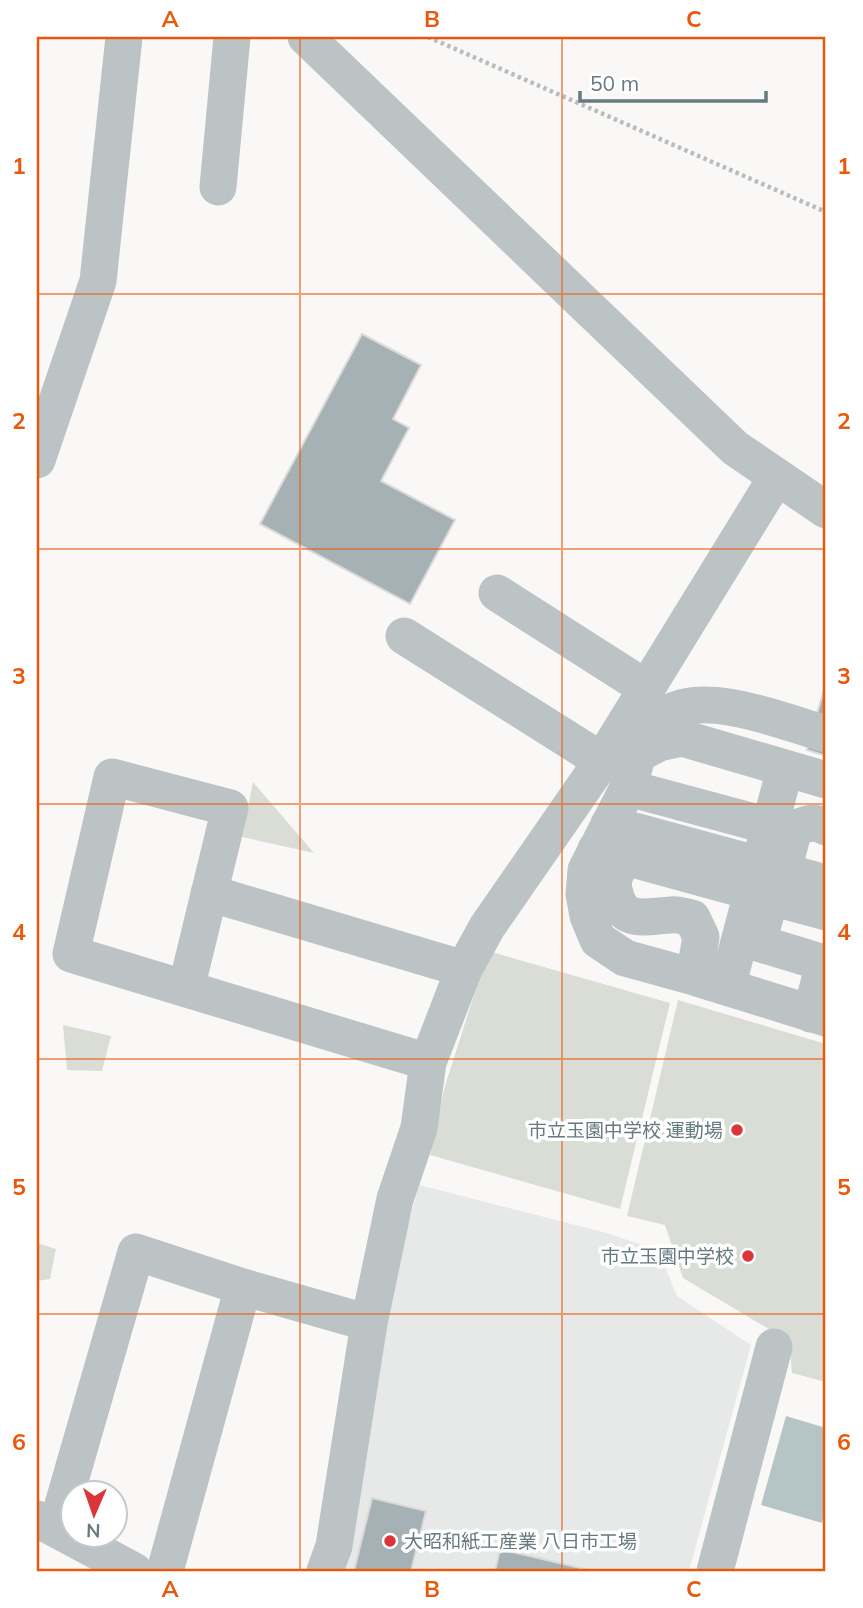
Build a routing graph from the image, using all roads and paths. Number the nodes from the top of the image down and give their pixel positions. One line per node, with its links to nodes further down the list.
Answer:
1 (124, 37): 7 (street)
2 (232, 37): 5 (street)
3 (306, 37): 8 (street)
4 (428, 37): 6 (path)
5 (218, 187)
6 (826, 212)
7 (37, 460)
8 (776, 478): 9 (street); 12 (street)
9 (826, 510)
10 (497, 593): 12 (street)
11 (404, 636): 14 (street)
12 (646, 688): 14 (street)
13 (826, 734): 16 (street)
14 (602, 761): 25 (street)
15 (785, 769): 16 (street); 17 (street); 18 (street)
16 (633, 771): 18 (street); 20 (street)
17 (826, 780)
18 (769, 826): 21 (street)
19 (826, 827): 21 (street)
20 (612, 843): 21 (street); 26 (street); 26 (street)
21 (766, 880): 22 (street); 24 (street); 26 (street); 28 (street)
22 (826, 883)
23 (209, 893): 25 (street); 27 (street); 27 (street)
24 (826, 912)
25 (464, 969): 29 (street)
26 (710, 982): 28 (street)
27 (186, 989): 29 (street)
28 (818, 1016)
29 (428, 1062): 31 (street)
30 (243, 1287): 31 (street); 33 (street); 35 (street)
31 (369, 1323): 36 (street)
32 (774, 1347): 37 (street)
33 (46, 1524): 34 (street)
34 (134, 1571)
35 (165, 1571)
36 (325, 1571)
37 (715, 1571)

